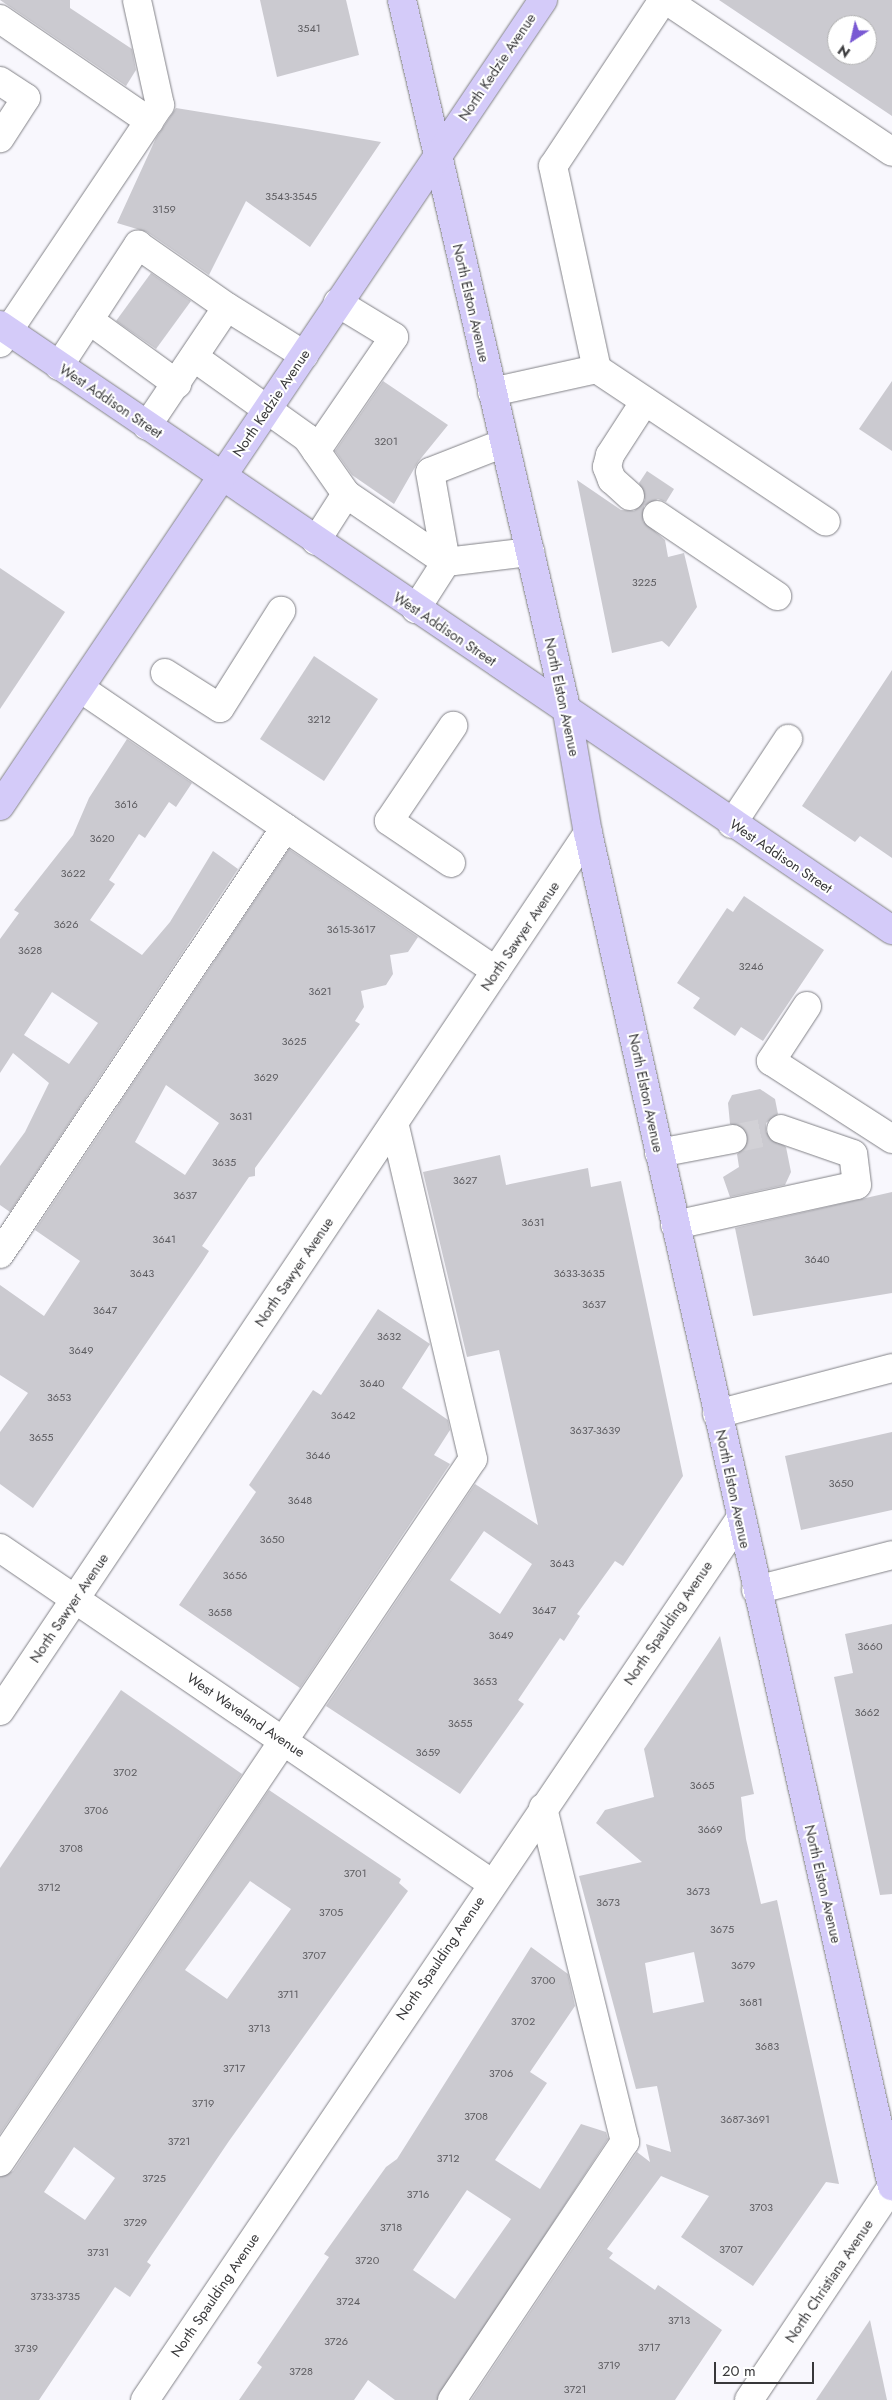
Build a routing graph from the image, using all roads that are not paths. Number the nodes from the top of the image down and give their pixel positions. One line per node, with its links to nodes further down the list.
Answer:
1 (137, 0): 7 (street)
2 (402, 0): 10 (main road, North Elston Avenue)
3 (543, 0): 10 (main road, North Kedzie Avenue)
4 (664, 0): 9 (street); 18 (street)
5 (0, 19): 7 (street)
6 (0, 81): 8 (street)
7 (149, 121): 14 (street)
8 (0, 138)
9 (892, 152)
10 (437, 156): 11 (main road, North Kedzie Avenue); 20 (main road, North Elston Avenue)
11 (338, 303): 15 (main road, North Kedzie Avenue); 25 (street)
12 (227, 306): 13 (street); 15 (street); 16 (street)
13 (89, 320): 17 (street); 19 (street)
14 (3, 333): 17 (main road, West Addison Street)
15 (304, 355): 22 (main road, North Kedzie Avenue)
16 (195, 358): 19 (street); 22 (street)
17 (59, 366): 23 (main road, West Addison Street)
18 (597, 369): 20 (street); 21 (street)
19 (177, 384): 23 (street)
20 (492, 392): 24 (main road, North Elston Avenue)
21 (645, 401): 28 (street); 30 (street)
22 (267, 409): 25 (street); 26 (main road, North Kedzie Avenue)
23 (147, 426): 26 (main road, West Addison Street)
24 (504, 443): 32 (main road, North Elston Avenue); 33 (street)
25 (316, 452): 27 (street)
26 (222, 477): 31 (main road, West Addison Street); 38 (main road, North Kedzie Avenue)
27 (346, 494): 31 (street); 33 (street)
28 (630, 496)
29 (657, 515): 34 (street)
30 (826, 522)
31 (316, 541): 35 (main road, West Addison Street)
32 (530, 552): 33 (street); 39 (main road, North Elston Avenue)
33 (446, 562): 35 (street)
34 (777, 596)
35 (416, 609): 39 (main road, West Addison Street)
36 (281, 611): 37 (street)
37 (165, 673)
38 (80, 688): 42 (main road, North Kedzie Avenue); 44 (street)
39 (567, 712): 43 (main road, West Addison Street); 45 (main road, North Elston Avenue)
40 (453, 726): 46 (street)
41 (788, 739): 43 (street)
42 (0, 806)
43 (732, 824): 47 (main road, West Addison Street)
44 (285, 828): 48 (street); 56 (street)
45 (588, 834): 48 (street, North Sawyer Avenue); 54 (main road, North Elston Avenue)
46 (451, 863)
47 (892, 930)
48 (496, 971): 50 (street, North Sawyer Avenue)
49 (807, 1006): 53 (street)
50 (394, 1123): 63 (street, North Sawyer Avenue); 65 (street)
51 (782, 1128): 55 (street)
52 (733, 1139): 54 (street)
53 (892, 1139)
54 (659, 1153): 55 (main road, North Elston Avenue)
55 (675, 1225): 58 (main road, North Elston Avenue)
56 (0, 1254)
57 (892, 1368): 58 (street)
58 (717, 1414): 59 (main road, North Elston Avenue)
59 (740, 1519): 62 (main road, North Elston Avenue); 66 (street, North Spaulding Avenue)
60 (0, 1548): 63 (street, West Waveland Avenue)
61 (892, 1555): 62 (street)
62 (756, 1590): 69 (main road, North Elston Avenue)
63 (75, 1599): 64 (street, North Sawyer Avenue); 65 (street, West Waveland Avenue)
64 (0, 1711)
65 (283, 1741): 67 (street, West Waveland Avenue); 68 (street)
66 (543, 1808): 67 (street, North Spaulding Avenue); 71 (street)
67 (491, 1882): 70 (street, North Spaulding Avenue)
68 (0, 2162)
69 (892, 2186): 72 (street, North Christiana Avenue)
70 (145, 2400)
71 (452, 2400)
72 (749, 2400)

